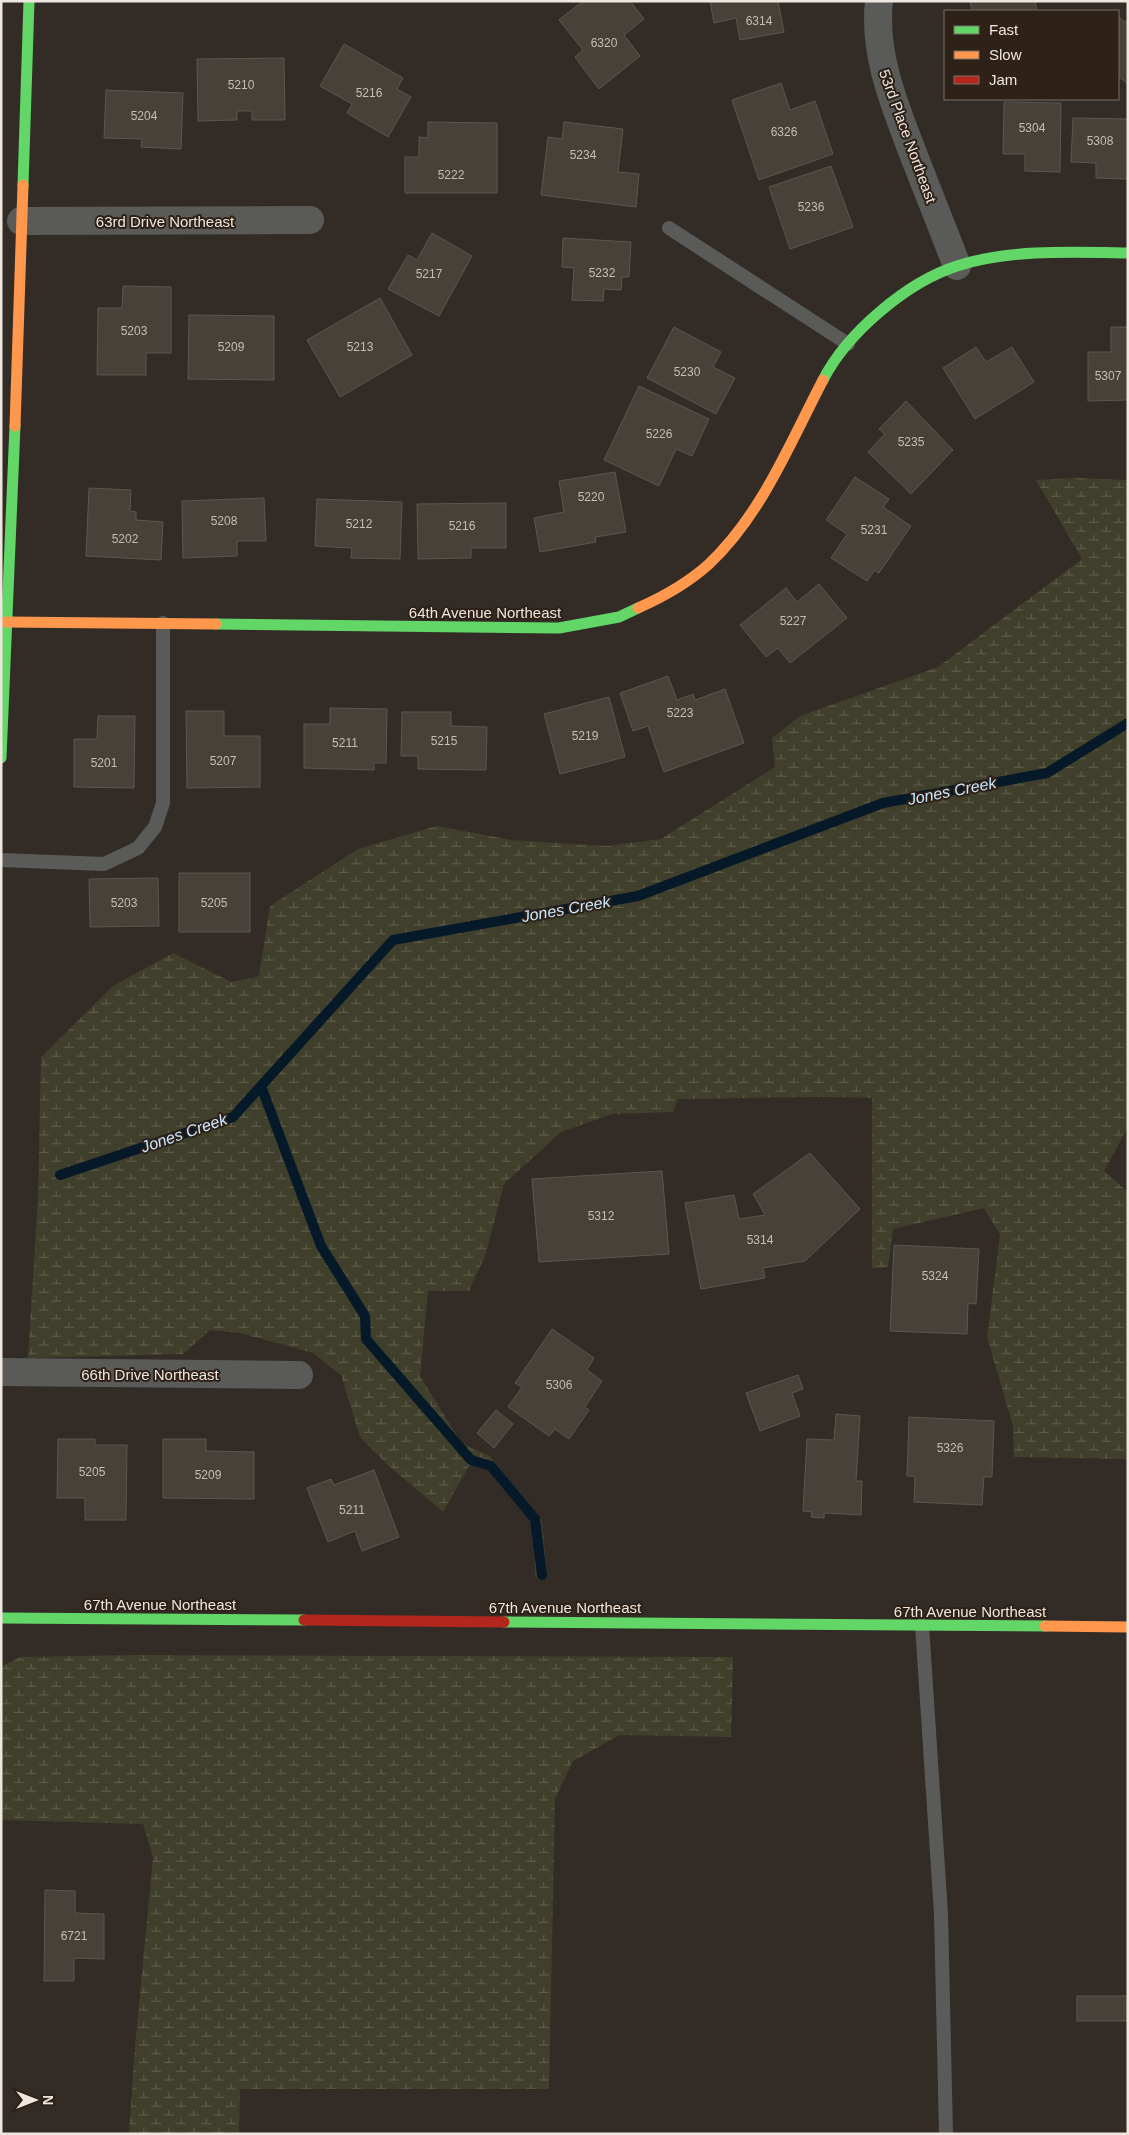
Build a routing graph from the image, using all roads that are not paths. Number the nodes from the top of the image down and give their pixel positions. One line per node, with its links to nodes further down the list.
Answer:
1 (29, 1): 4 (street)
2 (879, 1): 7 (street, 53rd Place Northeast)
3 (310, 220): 4 (street, 63rd Drive Northeast)
4 (21, 221): 9 (street)
5 (669, 228): 8 (lane)
6 (1128, 253): 7 (street, 64th Avenue Northeast)
7 (957, 266): 8 (street, 64th Avenue Northeast)
8 (848, 344): 11 (street, 64th Avenue Northeast)
9 (9, 399): 10 (street)
10 (6, 622): 11 (street, 64th Avenue Northeast); 12 (street)
11 (163, 623): 13 (lane)
12 (1, 758)
13 (1, 860)
14 (1, 1372): 15 (street, 66th Drive Northeast)
15 (299, 1375)
16 (1, 1618): 17 (street, 67th Avenue Northeast)
17 (922, 1625): 18 (street, 67th Avenue Northeast); 19 (lane)
18 (1128, 1627)
19 (946, 2134)

